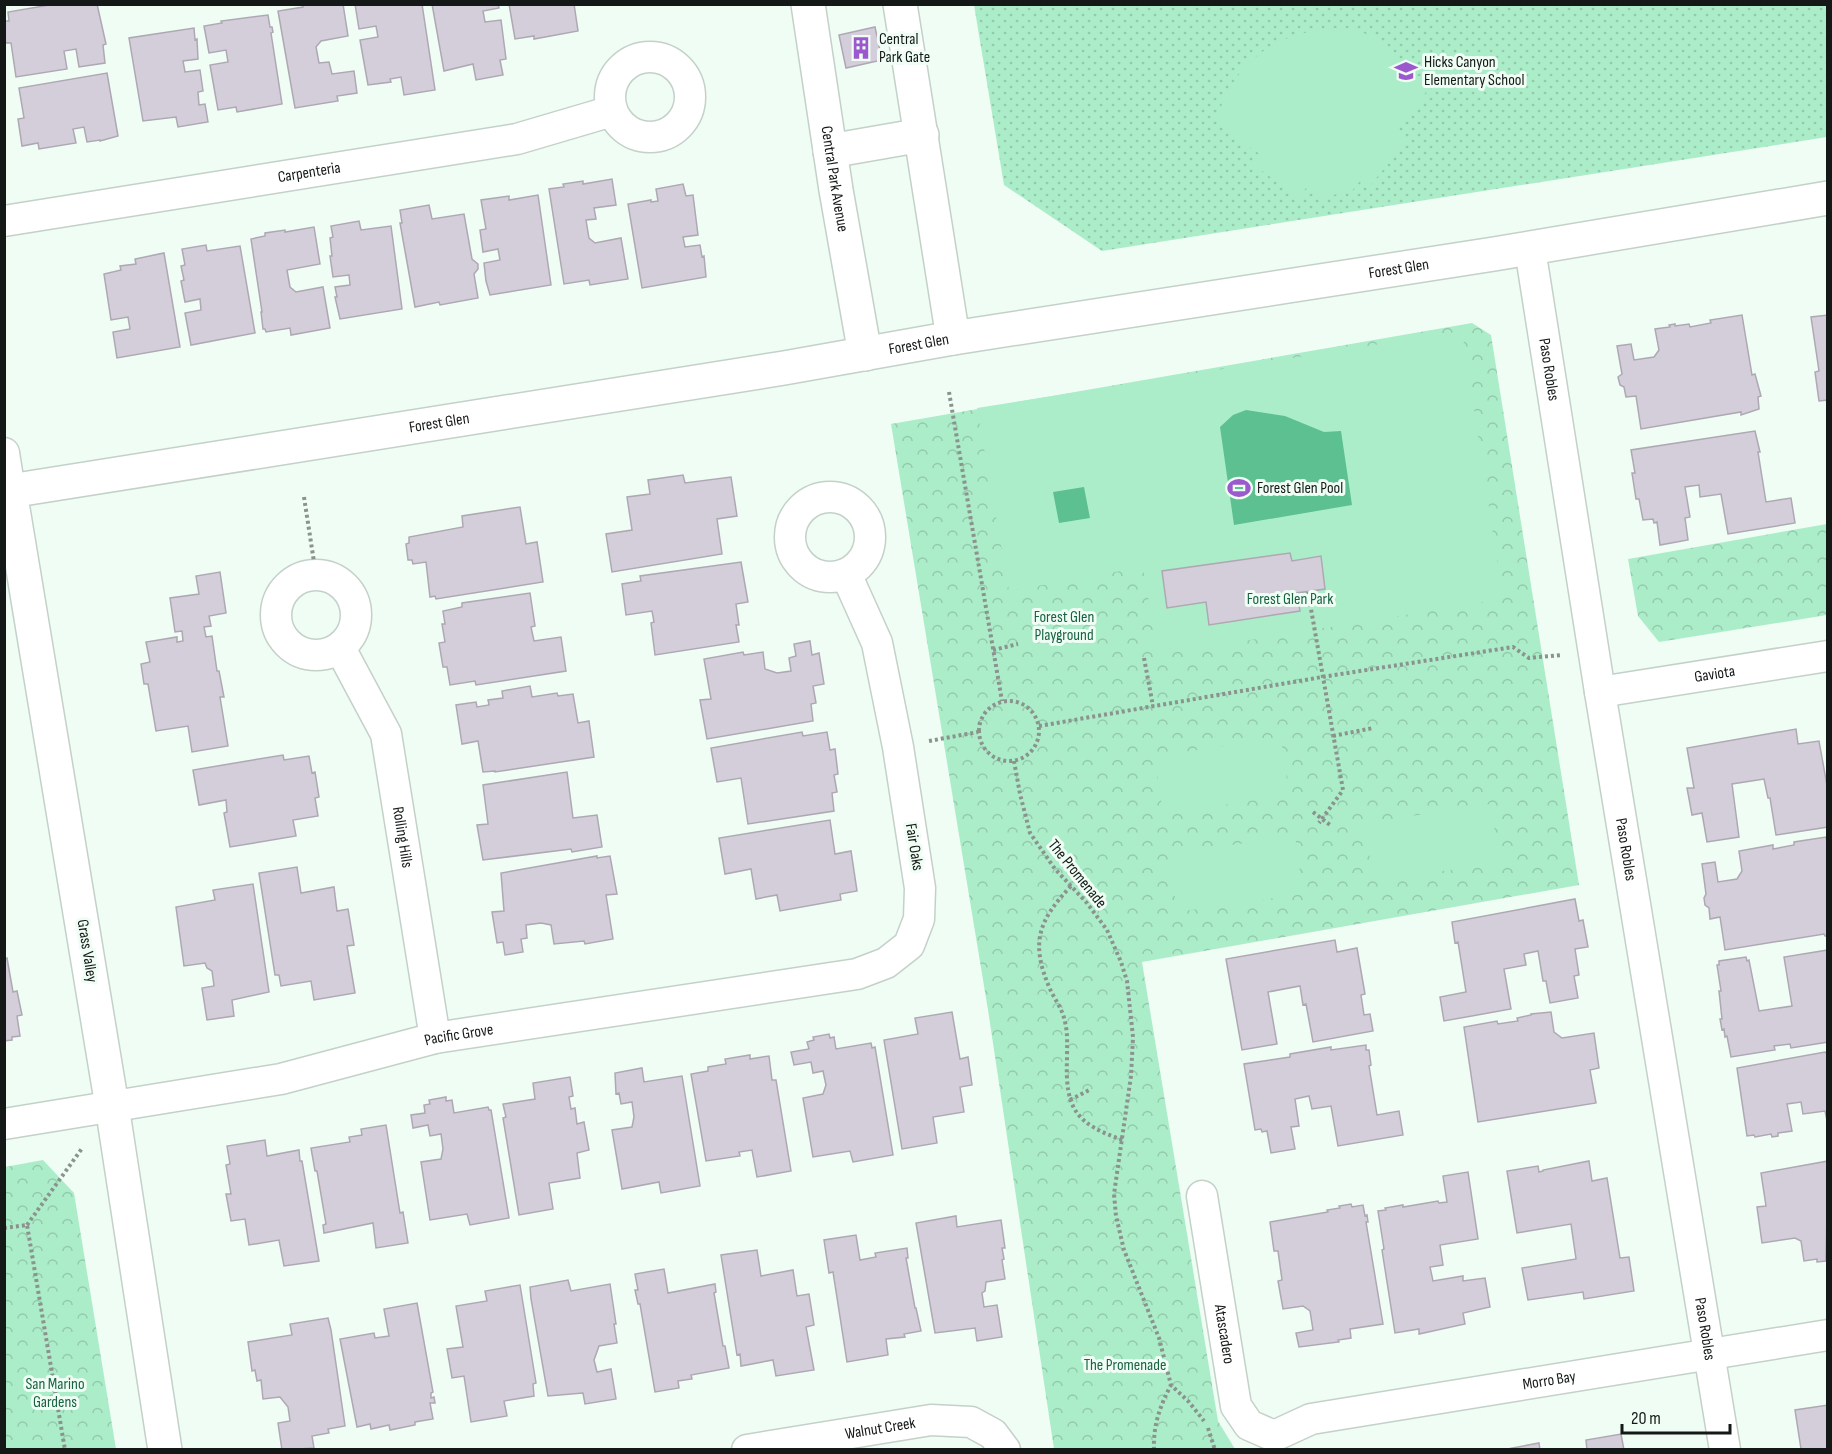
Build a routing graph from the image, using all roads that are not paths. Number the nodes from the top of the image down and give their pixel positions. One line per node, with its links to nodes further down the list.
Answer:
1 (808, 4): 5 (street, Central Park Avenue)
2 (900, 4): 4 (street)
3 (612, 111): 7 (street, Carpenteria)
4 (922, 135): 5 (street); 9 (street)
5 (830, 151): 10 (street, Central Park Avenue)
6 (1827, 198): 8 (street, Forest Glen)
7 (4, 221)
8 (1530, 249): 9 (street, Forest Glen); 16 (street, Paso Robles)
9 (953, 338): 10 (street, Forest Glen)
10 (865, 354): 12 (street, Forest Glen)
11 (4, 453): 12 (street, Grass Valley)
12 (10, 491): 19 (street, Grass Valley)
13 (846, 574): 17 (street, Fair Oaks)
14 (340, 648): 14 (street); 18 (street, Rolling Hills)
15 (1827, 656): 16 (street, Gaviota)
16 (1600, 692): 23 (street, Paso Robles)
17 (909, 945): 18 (street, Pacific Grove)
18 (435, 1038): 19 (street, Pacific Grove)
19 (112, 1107): 20 (street, Pacific Grove); 25 (street, Grass Valley)
20 (4, 1124)
21 (1202, 1196): 24 (street, Atascadero)
22 (1827, 1335): 23 (street, Morro Bay)
23 (1709, 1355): 24 (street, Morro Bay); 28 (street, Paso Robles)
24 (1271, 1442)
25 (165, 1449)
26 (747, 1449): 27 (street, Walnut Creek)
27 (1005, 1449)
28 (1725, 1449)

